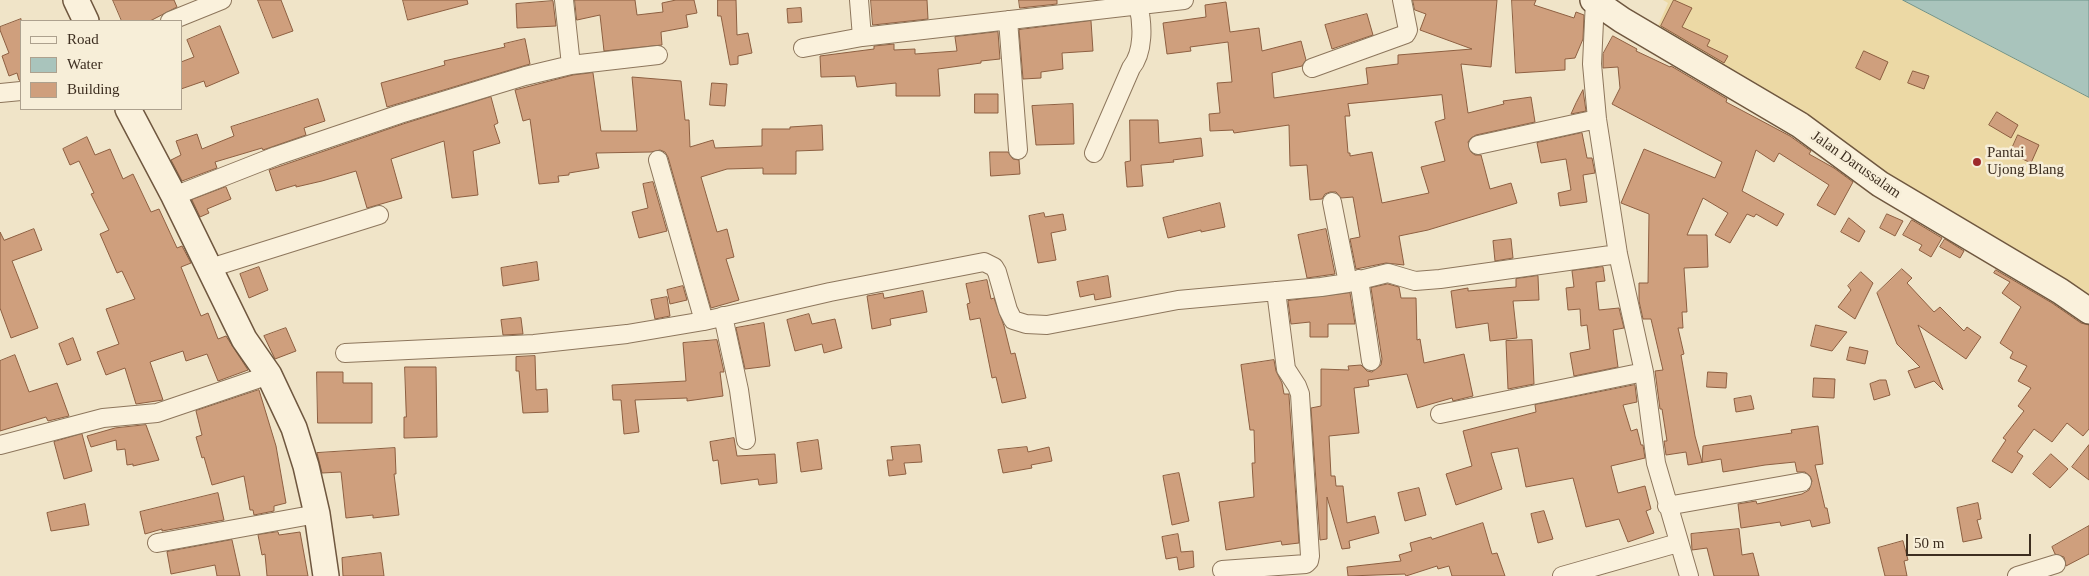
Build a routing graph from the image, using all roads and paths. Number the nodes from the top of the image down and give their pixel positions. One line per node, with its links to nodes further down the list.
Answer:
1 (76, 0): 9 (street)
2 (222, 0): 10 (street)
3 (564, 0): 15 (street)
4 (859, 0): 12 (street)
5 (1184, 0): 8 (street)
6 (1402, 0): 16 (street)
7 (1604, 4): 20 (street); 32 (street, Jalan Darussalam)
8 (1138, 5): 11 (street); 23 (street)
9 (86, 20)
10 (172, 20)
11 (1008, 20): 12 (street); 22 (street)
12 (862, 37): 13 (street)
13 (803, 48)
14 (658, 55): 15 (street)
15 (571, 65): 25 (street)
16 (1312, 68)
17 (20, 91): 18 (street)
18 (0, 94)
19 (129, 110): 25 (street)
20 (1597, 119): 21 (street); 28 (street)
21 (1478, 145)
22 (1018, 150)
23 (1094, 153)
24 (658, 160): 34 (street)
25 (174, 196): 29 (street)
26 (1332, 202): 30 (street)
27 (379, 215): 29 (street)
28 (1618, 254): 30 (street); 37 (street)
29 (210, 268): 38 (street)
30 (1354, 281): 31 (street); 36 (street)
31 (1276, 291): 33 (street); 48 (street)
32 (2089, 311)
33 (723, 316): 34 (street); 40 (street)
34 (704, 321): 35 (street)
35 (345, 353)
36 (1371, 361)
37 (1644, 372): 39 (street); 43 (street)
38 (269, 375): 41 (street); 44 (street)
39 (1440, 414)
40 (746, 440)
41 (0, 445)
42 (1802, 482): 43 (street)
43 (1667, 506): 46 (street)
44 (317, 514): 45 (street); 49 (street)
45 (157, 542)
46 (1678, 543): 50 (street); 51 (street)
47 (2056, 564): 52 (street)
48 (1222, 570)
49 (326, 576)
50 (1562, 576)
51 (1689, 576)
52 (2017, 576)

